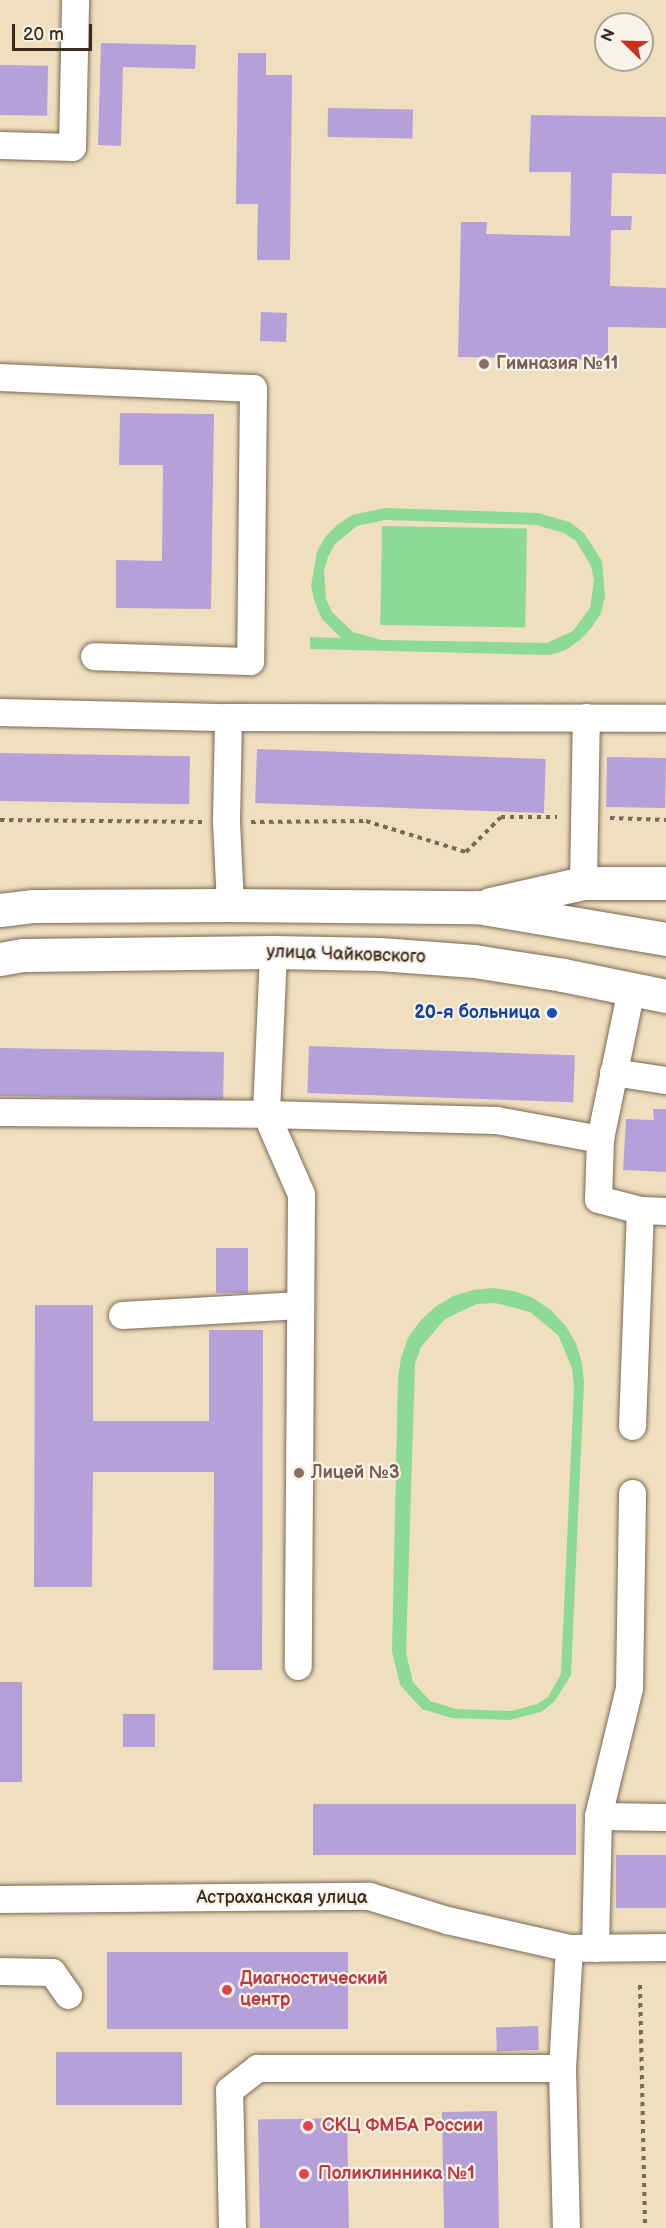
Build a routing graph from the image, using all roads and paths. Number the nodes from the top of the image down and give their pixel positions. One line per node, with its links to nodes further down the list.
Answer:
1 (75, 0): 2 (street)
2 (0, 145)
3 (0, 377): 4 (street)
4 (94, 656)
5 (0, 711): 6 (street)
6 (228, 717): 7 (street); 12 (street)
7 (586, 717): 8 (street); 9 (street)
8 (666, 718)
9 (583, 883): 10 (main road); 14 (main road)
10 (666, 883)
11 (0, 901): 13 (street)
12 (230, 905): 13 (main road); 14 (main road)
13 (34, 906): 15 (main road)
14 (477, 908): 16 (main road)
15 (0, 910)
16 (666, 939)
17 (273, 952): 18 (main road, улица Чайковского); 19 (main road, улица Чайковского); 24 (street)
18 (12, 957)
19 (631, 989): 20 (main road, улица Чайковского); 21 (street)
20 (666, 996)
21 (613, 1072): 22 (street); 25 (street)
22 (666, 1080)
23 (0, 1112): 24 (street)
24 (266, 1114): 25 (street); 27 (street)
25 (600, 1139): 26 (street)
26 (653, 1210): 29 (street)
27 (300, 1305): 28 (street); 31 (street)
28 (122, 1315)
29 (633, 1426)
30 (632, 1493): 32 (street)
31 (298, 1666)
32 (598, 1816): 33 (street); 36 (street)
33 (666, 1817)
34 (0, 1899): 36 (street, Астраханская улица)
35 (666, 1947): 36 (street, Астраханская улица)
36 (582, 1948): 40 (street)
37 (0, 1971): 39 (street)
38 (640, 1984): 43 (path)
39 (68, 1995)
40 (562, 2068): 41 (street); 42 (street)
41 (232, 2228)
42 (566, 2228)
43 (645, 2228)

